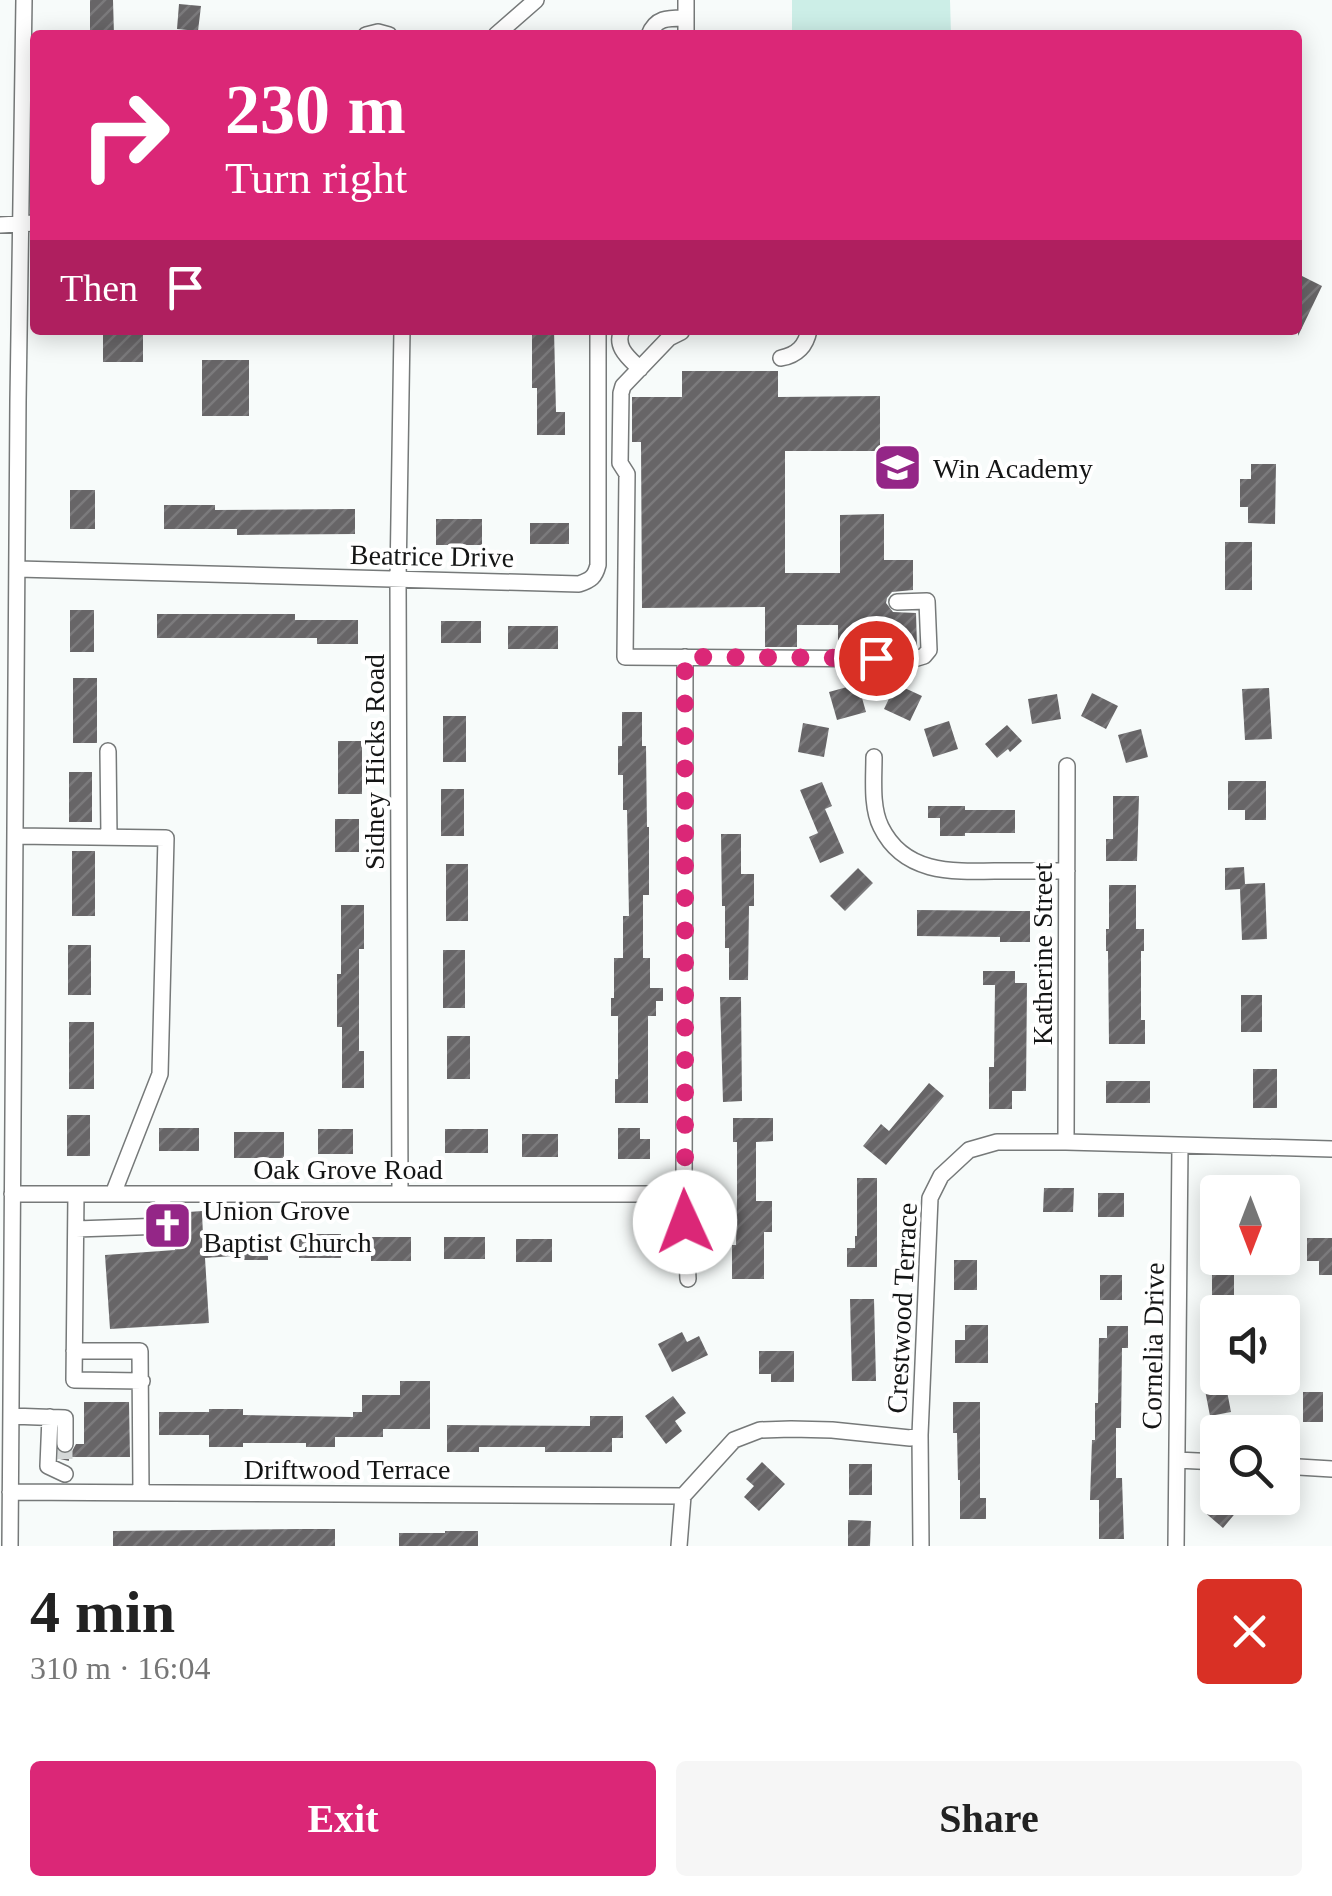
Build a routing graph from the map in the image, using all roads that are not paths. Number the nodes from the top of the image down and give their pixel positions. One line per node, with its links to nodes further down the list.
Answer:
1 (24, 0): 7 (street)
2 (536, 0): 5 (street)
3 (686, 0): 4 (street)
4 (686, 26): 6 (street)
5 (502, 30)
6 (652, 30)
7 (29, 108): 8 (street)
8 (28, 224): 9 (street); 17 (street)
9 (0, 225)
10 (402, 335): 20 (street, Sidney Hicks Road)
11 (598, 335): 20 (street, Beatrice Drive)
12 (620, 335): 16 (street)
13 (674, 335): 16 (street)
14 (807, 335): 15 (street)
15 (781, 358)
16 (640, 369): 22 (street)
17 (18, 401): 18 (street); 19 (street)
18 (0, 402)
19 (18, 569): 20 (street, Beatrice Drive); 26 (street)
20 (398, 580): 36 (street, Sidney Hicks Road)
21 (897, 602): 22 (street)
22 (685, 657): 37 (street)
23 (108, 751): 27 (street)
24 (874, 757): 28 (street)
25 (1067, 766): 28 (street, Katherine Street)
26 (16, 836): 27 (street); 32 (street)
27 (109, 836): 34 (street)
28 (1067, 871): 29 (street, Katherine Street)
29 (1066, 1142): 30 (street, Crestwood Terrace); 44 (street, Crestwood Terrace)
30 (1180, 1146): 31 (street, Crestwood Terrace); 46 (street, Cornelia Drive)
31 (1332, 1149)
32 (12, 1194): 33 (street, Oak Grove Road); 42 (street)
33 (76, 1194): 34 (street, Oak Grove Road); 38 (street)
34 (113, 1194): 35 (street, Oak Grove Road)
35 (162, 1194): 36 (street, Oak Grove Road); 38 (street)
36 (400, 1194): 37 (street, Oak Grove Road)
37 (684, 1194): 39 (street)
38 (76, 1229): 40 (street)
39 (688, 1279)
40 (74, 1351): 41 (street); 41 (street)
41 (142, 1382): 52 (street)
42 (11, 1416): 43 (street); 50 (street)
43 (50, 1417): 45 (street); 51 (street)
44 (920, 1435): 53 (street); 56 (street, Crestwood Terrace)
45 (65, 1444)
46 (1177, 1460): 47 (street); 57 (street, Cornelia Drive)
47 (1200, 1461)
48 (1300, 1467): 49 (street)
49 (1332, 1469)
50 (10, 1492): 51 (street, Driftwood Terrace); 54 (street)
51 (64, 1492): 52 (street, Driftwood Terrace)
52 (141, 1493): 53 (street, Driftwood Terrace)
53 (683, 1496): 55 (street)
54 (10, 1546)
55 (679, 1546)
56 (921, 1546)
57 (1176, 1546)

